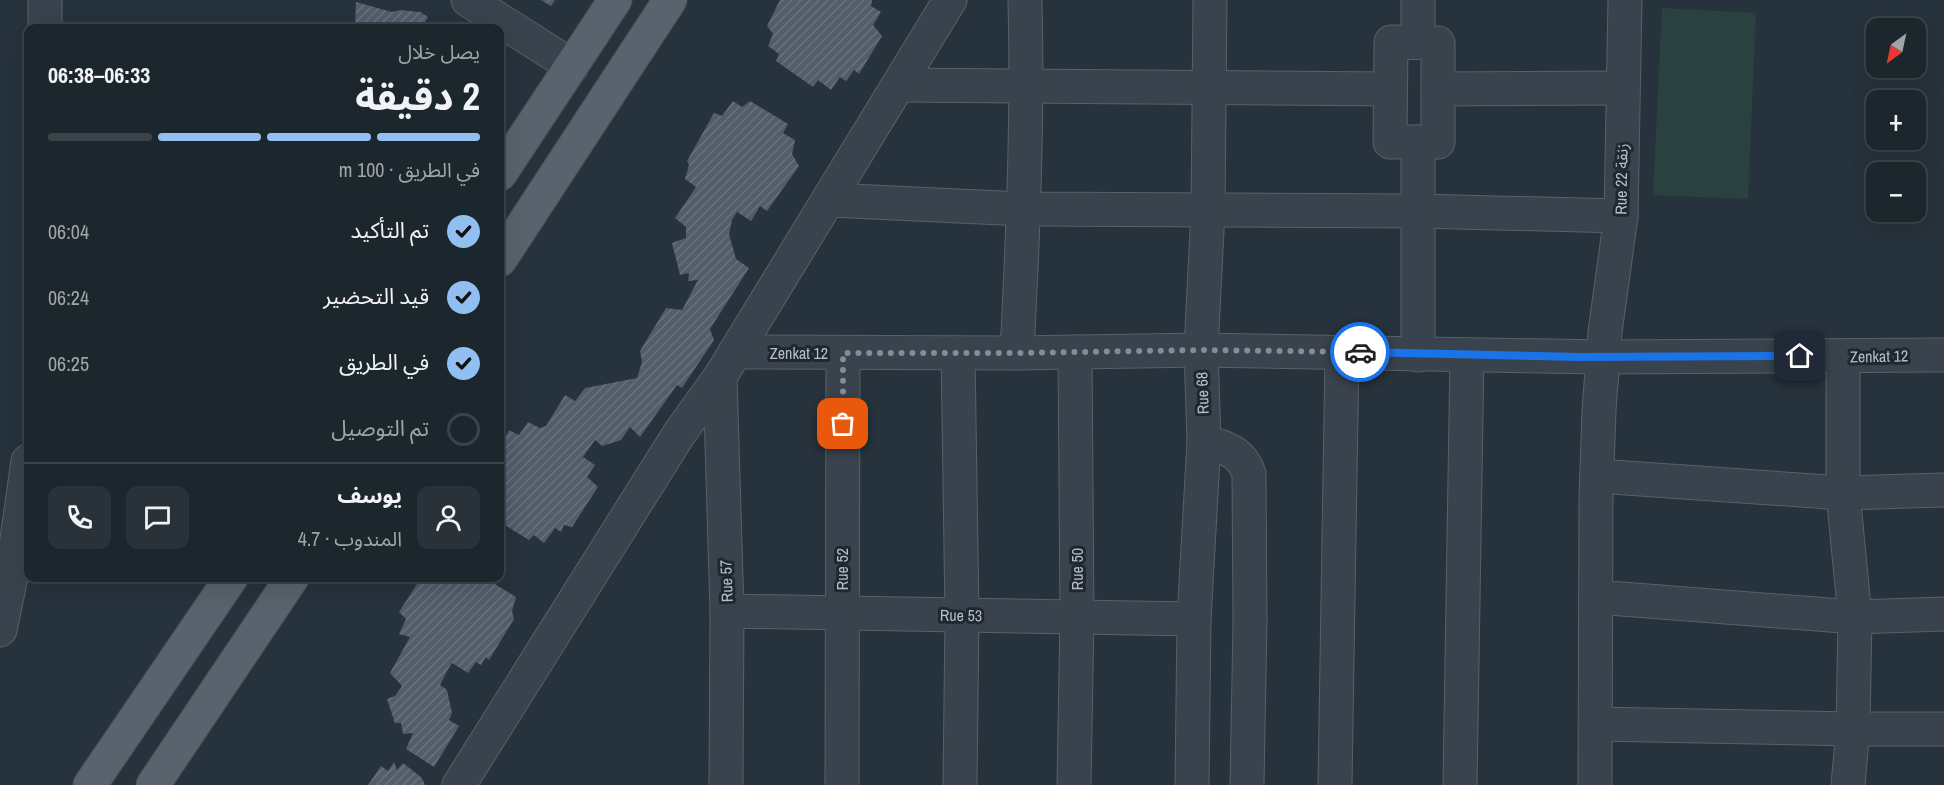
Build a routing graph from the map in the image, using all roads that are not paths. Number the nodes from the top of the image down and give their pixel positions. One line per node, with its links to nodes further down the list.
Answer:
1 (45, 0): 10 (street)
2 (468, 0): 12 (street)
3 (615, 0): 12 (main road)
4 (670, 0): 26 (main road)
5 (950, 0): 13 (street)
6 (1025, 0): 14 (street)
7 (1210, 0): 15 (street, Rue 68)
8 (1418, 0): 11 (street)
9 (1625, 0): 16 (street, Rue 22 زنقة)
10 (45, 24)
11 (1418, 42): 17 (street); 18 (street)
12 (572, 66): 20 (main road)
13 (899, 85): 14 (street); 21 (street)
14 (1027, 86): 15 (street); 22 (street)
15 (1209, 86): 17 (street); 23 (street, Rue 68)
16 (1622, 88): 18 (street); 25 (street, Rue 22 زنقة)
17 (1390, 89): 19 (street)
18 (1438, 89): 19 (street)
19 (1418, 142): 24 (street)
20 (504, 168)
21 (829, 200): 22 (street); 38 (street)
22 (1025, 209): 23 (street); 32 (street)
23 (1208, 211): 24 (street); 27 (street, Rue 68)
24 (1419, 211): 25 (street); 34 (street)
25 (1621, 216): 37 (street, Rue 22 زنقة)
26 (504, 254)
27 (1201, 350): 28 (street, Zenkat 12); 29 (street, Zenkat 12); 39 (street, Rue 68)
28 (1075, 352): 32 (street, Zenkat 12); 51 (street, Rue 50)
29 (1342, 352): 34 (street, Zenkat 12); 67 (street)
30 (843, 353): 31 (street, Zenkat 12); 38 (street, Zenkat 12); 48 (street, Rue 52)
31 (958, 353): 32 (street, Zenkat 12); 50 (street)
32 (1017, 353)
33 (1944, 354): 36 (street, Zenkat 12)
34 (1418, 355): 35 (street, Zenkat 12)
35 (1467, 355): 37 (street, Zenkat 12); 68 (street)
36 (1843, 356): 37 (street, Zenkat 12); 43 (street)
37 (1603, 357): 40 (street, Rue 22 زنقة)
38 (727, 364): 47 (street, Rue 57); 60 (street)
39 (1204, 441): 53 (street, Rue 68); 66 (street)
40 (1597, 476): 43 (street); 46 (street, Rue 22 زنقة)
41 (24, 489): 54 (street)
42 (1944, 490): 43 (street)
43 (1843, 493): 52 (street)
44 (228, 582): 58 (main road)
45 (289, 582): 59 (main road)
46 (1596, 597): 52 (street); 55 (street, Rue 22 زنقة)
47 (727, 611): 48 (street, Rue 53); 61 (street, Rue 57)
48 (842, 613): 50 (street, Rue 53); 62 (street, Rue 52)
49 (1944, 614): 52 (street)
50 (962, 615): 51 (street, Rue 53); 63 (street)
51 (1077, 617): 53 (street, Rue 53); 64 (street, Rue 50)
52 (1855, 617): 56 (street)
53 (1194, 619): 65 (street, Rue 68)
54 (0, 630)
55 (1596, 724): 56 (street); 69 (street, Rue 22 زنقة)
56 (1853, 729): 57 (street); 70 (street)
57 (1944, 729)
58 (90, 785)
59 (153, 785)
60 (459, 785)
61 (726, 785)
62 (842, 785)
63 (960, 785)
64 (1074, 785)
65 (1192, 785)
66 (1247, 785)
67 (1335, 785)
68 (1460, 785)
69 (1595, 785)
70 (1848, 785)

